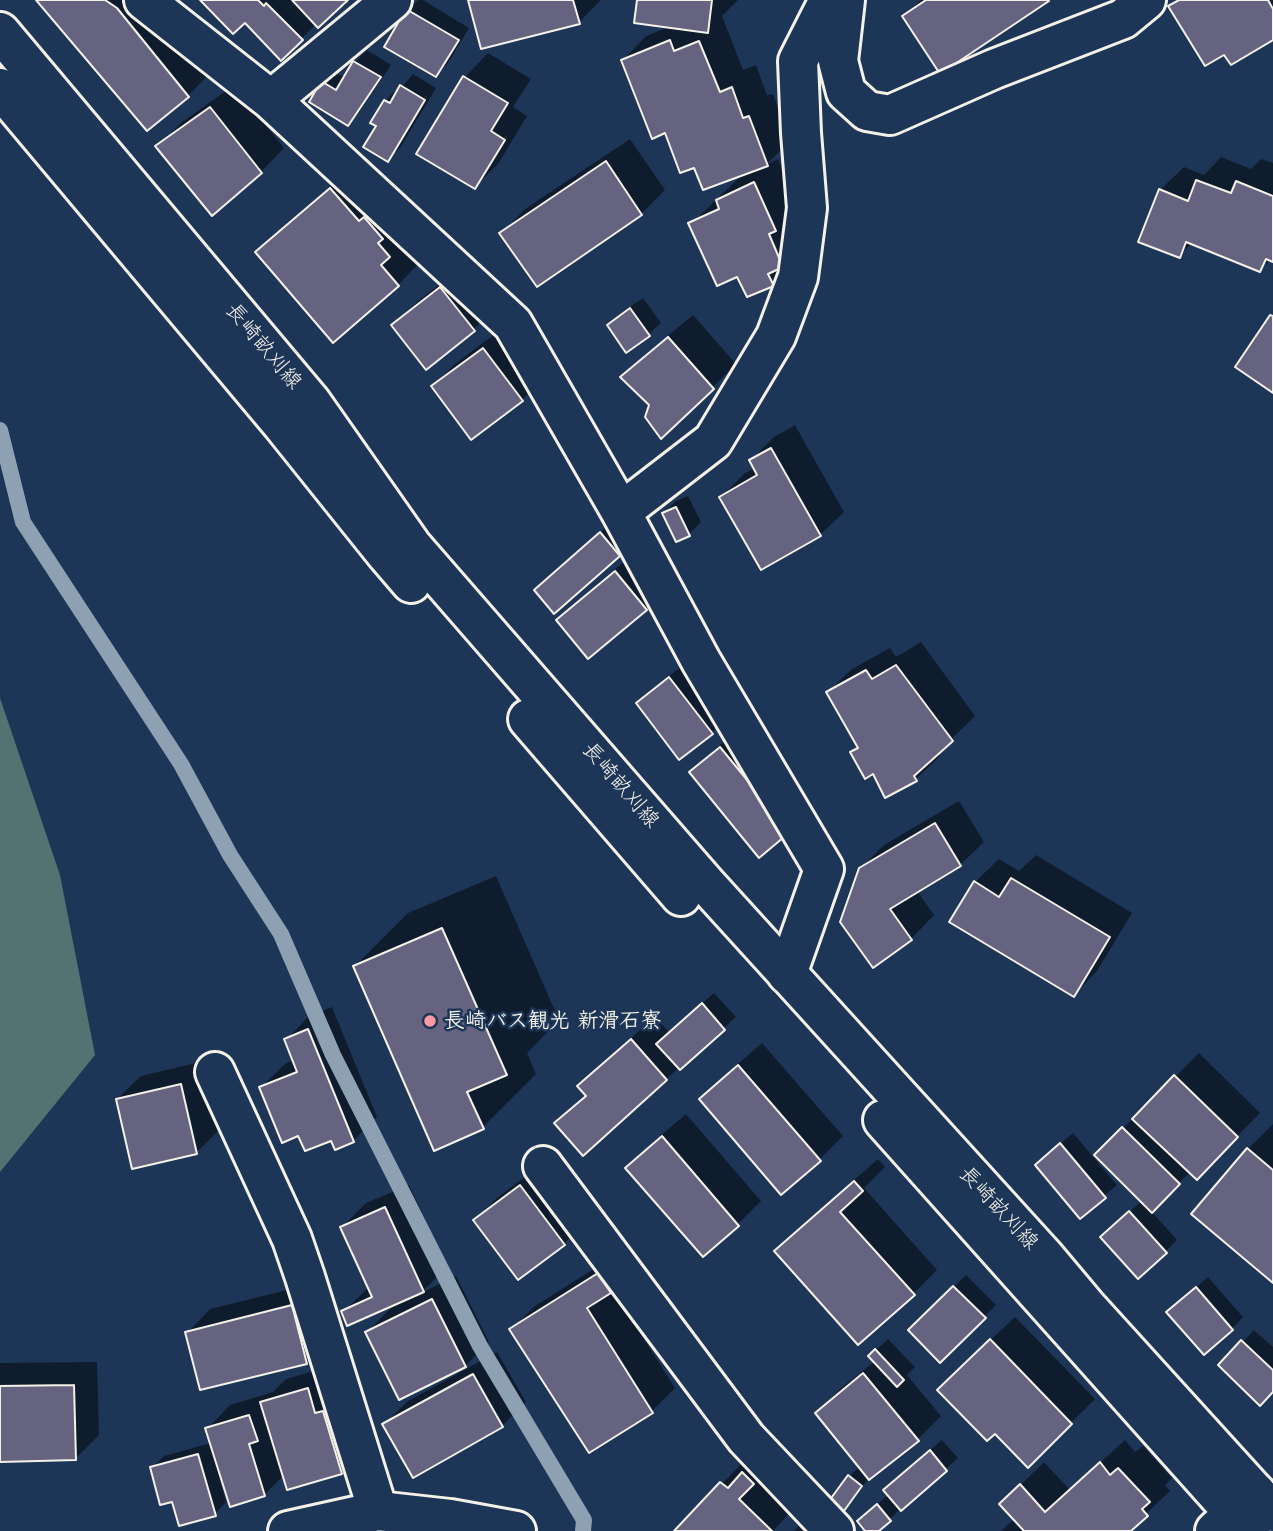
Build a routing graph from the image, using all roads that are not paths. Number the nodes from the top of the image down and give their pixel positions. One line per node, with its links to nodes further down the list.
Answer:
1 (145, 0): 8 (main road)
2 (392, 0): 8 (main road)
3 (829, 0): 9 (main road)
4 (845, 0): 5 (main road)
5 (1146, 0)
6 (0, 32): 10 (main road, 長崎畝刈線)
7 (0, 88): 14 (main road, 長崎畝刈線)
8 (271, 100): 9 (main road)
9 (621, 513): 10 (main road)
10 (788, 974): 14 (main road, 長崎畝刈線)
11 (215, 1072): 13 (main road)
12 (543, 1166): 17 (main road)
13 (378, 1511): 15 (main road); 16 (main road)
14 (1246, 1516)
15 (288, 1531)
16 (516, 1531)
17 (834, 1531)

